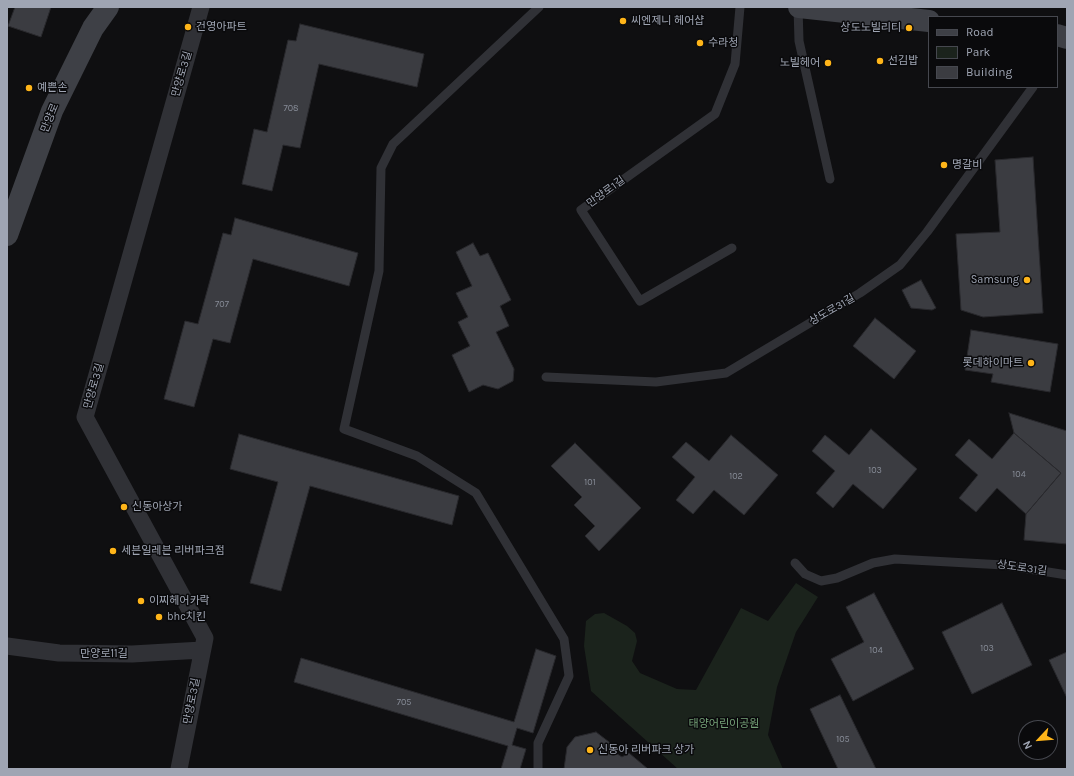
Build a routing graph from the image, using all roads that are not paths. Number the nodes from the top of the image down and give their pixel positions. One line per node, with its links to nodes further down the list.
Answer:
1 (108, 7): 10 (street, 만양로)
2 (201, 7): 16 (street, 만양로3길)
3 (539, 7): 18 (lane)
4 (740, 7): 11 (lane, 만양로1길)
5 (798, 7): 6 (street); 9 (lane)
6 (853, 10): 7 (street)
7 (928, 21)
8 (1032, 88): 12 (lane, 상도로31길)
9 (830, 179)
10 (7, 235)
11 (732, 248)
12 (546, 377)
13 (795, 563): 14 (lane, 상도로31길)
14 (1067, 575)
15 (7, 646): 16 (street, 만양로11길)
16 (202, 650): 17 (street, 만양로3길)
17 (178, 769)
18 (538, 769)

